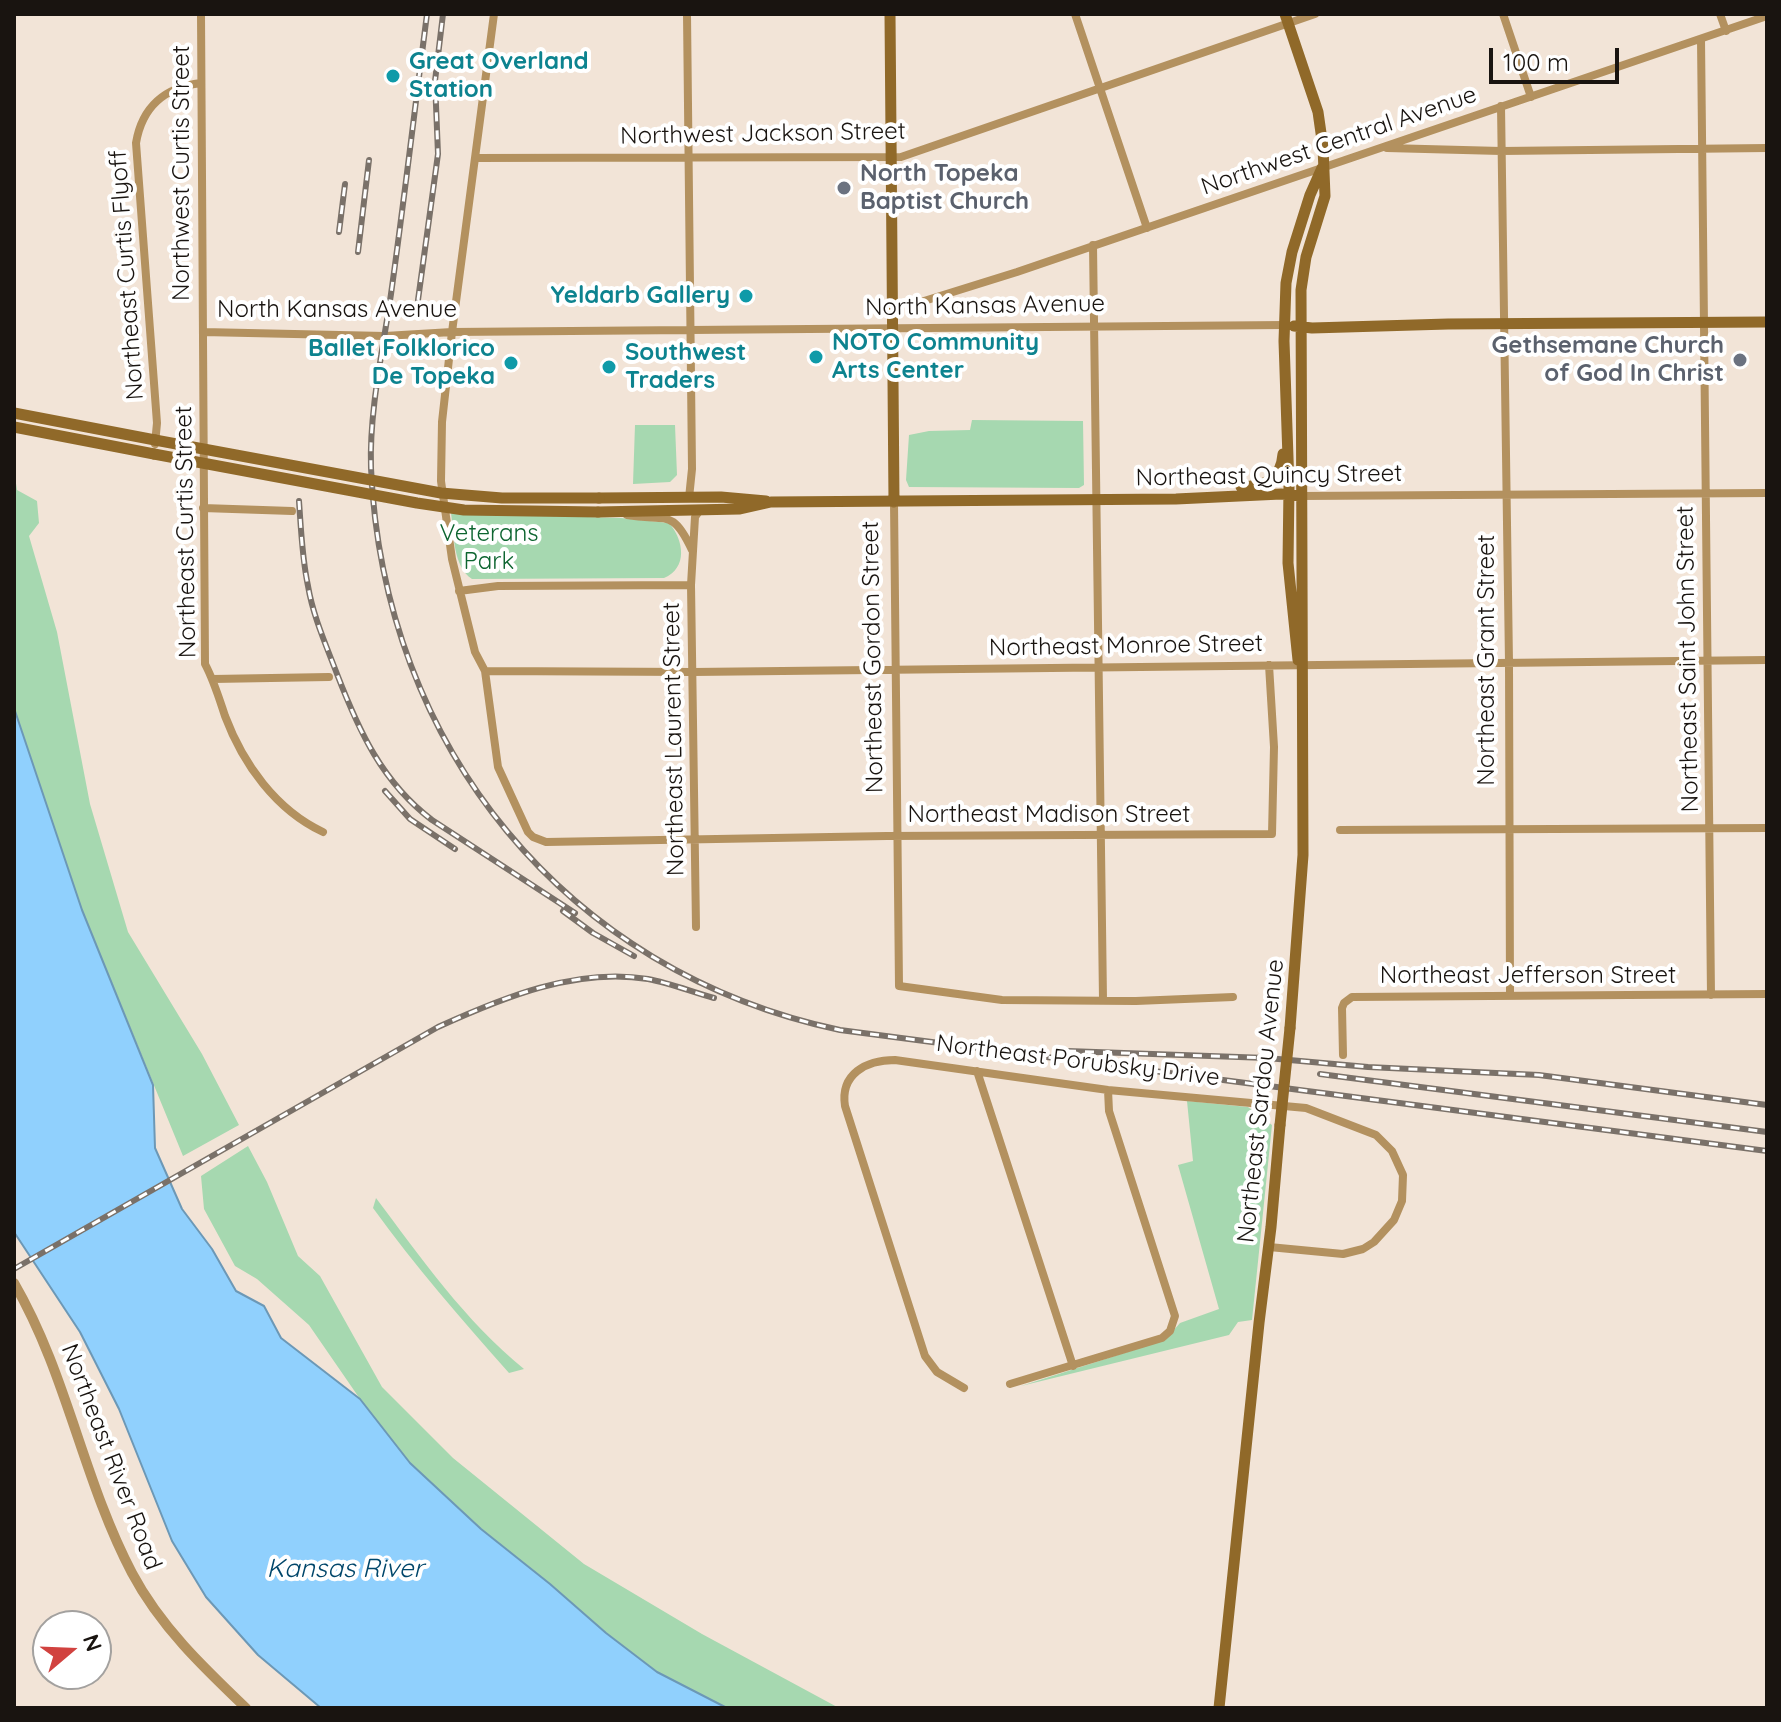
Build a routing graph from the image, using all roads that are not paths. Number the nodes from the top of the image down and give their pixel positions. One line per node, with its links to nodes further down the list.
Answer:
1 (201, 14): 13 (street, Northwest Curtis Street)
2 (494, 14): 22 (street)
3 (687, 14): 23 (street)
4 (890, 14): 21 (main road, Northeast Gordon Street)
5 (1075, 14): 14 (street)
6 (1315, 14): 10 (street, Northwest Jackson Street)
7 (1503, 14): 15 (street)
8 (1720, 14): 11 (street)
9 (1767, 16): 11 (street, Northwest Central Avenue)
10 (1287, 19): 14 (street, Northwest Jackson Street); 24 (main road)
11 (1726, 31): 12 (street, Northwest Central Avenue)
12 (1701, 39): 15 (street, Northwest Central Avenue); 19 (street, Northeast Saint John Street)
13 (201, 83): 36 (street, Northwest Curtis Street); 41 (street, Northeast Curtis Flyoff)
14 (1100, 89): 21 (street, Northwest Jackson Street); 25 (street)
15 (1531, 97): 16 (street, Northwest Central Avenue)
16 (1501, 106): 17 (street, Northwest Central Avenue); 20 (street, Northeast Grant Street)
17 (1378, 148): 20 (street); 24 (street, Northwest Central Avenue)
18 (1767, 148): 19 (street)
19 (1703, 149): 20 (street); 29 (street, Northeast Saint John Street)
20 (1501, 151): 30 (street, Northeast Grant Street)
21 (891, 157): 23 (street, Northwest Jackson Street); 34 (main road, Northeast Gordon Street)
22 (476, 158): 23 (street, Northwest Jackson Street); 37 (street)
23 (689, 159): 35 (street)
24 (1322, 168): 25 (street, Northwest Central Avenue); 31 (main road); 32 (main road)
25 (1147, 228): 26 (street, Northwest Central Avenue)
26 (1093, 245): 27 (street, Northwest Central Avenue); 33 (street)
27 (924, 301)
28 (1767, 322): 29 (main road, North Kansas Avenue)
29 (1705, 323): 30 (main road, North Kansas Avenue); 43 (street, Northeast Saint John Street)
30 (1503, 324): 32 (main road, North Kansas Avenue); 46 (street, Northeast Grant Street)
31 (1285, 325): 32 (main road, North Kansas Avenue); 33 (street, North Kansas Avenue); 39 (main road)
32 (1300, 326): 45 (main road)
33 (1094, 327): 34 (street, North Kansas Avenue); 49 (street)
34 (894, 328): 35 (street, North Kansas Avenue); 51 (main road, Northeast Gordon Street)
35 (691, 331): 37 (street, North Kansas Avenue); 47 (street)
36 (203, 332): 37 (street, North Kansas Avenue); 52 (street, Northeast Curtis Street)
37 (452, 332): 58 (street)
38 (14, 413): 41 (main road)
39 (1285, 413): 45 (main road); 48 (main road)
40 (14, 427): 42 (main road)
41 (155, 440): 42 (street, Northeast Curtis Flyoff, bridge); 47 (main road, Northeast Quincy Street, bridge)
42 (154, 454): 55 (main road, bridge)
43 (1706, 493): 44 (street, Northeast Quincy Street); 46 (street, Northeast Quincy Street); 59 (street, Northeast Saint John Street)
44 (1767, 493)
45 (1295, 496): 46 (street, Northeast Quincy Street); 48 (main road, Northeast Quincy Street); 62 (main road, Northeast Sardou Avenue)
46 (1506, 496): 61 (street, Northeast Grant Street)
47 (689, 498): 50 (main road, Northeast Quincy Street)
48 (1194, 498): 49 (main road, Northeast Quincy Street)
49 (1097, 500): 51 (main road, Northeast Quincy Street); 64 (street)
50 (771, 502): 51 (main road, Northeast Quincy Street); 53 (main road, Northeast Quincy Street)
51 (894, 502): 65 (street, Northeast Gordon Street)
52 (203, 508): 54 (street); 69 (street, Northeast Curtis Street)
53 (701, 509): 55 (main road, Northeast Quincy Street); 56 (street, Northeast Laurent Street)
54 (292, 511)
55 (602, 511): 56 (street)
56 (692, 550): 57 (street, Northeast Laurent Street)
57 (691, 585): 58 (street); 67 (street, Northeast Laurent Street)
58 (459, 591): 66 (street)
59 (1708, 660): 60 (street, Northeast Monroe Street); 61 (street, Northeast Monroe Street); 72 (street, Northeast Saint John Street)
60 (1767, 660)
61 (1509, 662): 62 (street, Northeast Monroe Street); 71 (street, Northeast Grant Street)
62 (1300, 664): 63 (street, Northeast Monroe Street); 87 (main road, Northeast Sardou Avenue, bridge)
63 (1269, 665): 64 (street, Northeast Monroe Street); 75 (street, Northeast Madison Street)
64 (1099, 667): 65 (street, Northeast Monroe Street); 75 (street)
65 (896, 668): 67 (street, Northeast Monroe Street); 76 (street, Northeast Gordon Street)
66 (485, 671): 67 (street, Northeast Monroe Street); 77 (street, Northeast Madison Street)
67 (693, 672): 77 (street, Northeast Laurent Street)
68 (329, 677): 69 (street)
69 (213, 679): 74 (street, Northeast Curtis Street)
70 (1767, 828): 72 (street)
71 (1507, 829): 72 (street); 73 (street); 81 (street, Northeast Grant Street)
72 (1709, 829): 80 (street, Northeast Saint John Street)
73 (1340, 830)
74 (323, 832)
75 (1101, 834): 76 (street, Northeast Madison Street); 83 (street)
76 (897, 836): 77 (street, Northeast Madison Street); 83 (street, Northeast Gordon Street)
77 (695, 839): 78 (street, Northeast Laurent Street)
78 (696, 927)
79 (1767, 994): 80 (street, Northeast Jefferson Street)
80 (1711, 995): 81 (street, Northeast Jefferson Street)
81 (1510, 996): 84 (street, Northeast Jefferson Street)
82 (1233, 997): 83 (street)
83 (1103, 1000)
84 (1343, 1055)
85 (977, 1071): 86 (street, Northeast Porubsky Drive); 89 (street); 91 (street, Northeast Porubsky Drive)
86 (1108, 1090): 87 (street, Northeast Porubsky Drive); 89 (street)
87 (1269, 1247): 93 (main road, Northeast Sardou Avenue)
88 (14, 1283): 92 (street, Northeast River Road)
89 (1073, 1366): 90 (street)
90 (1010, 1384)
91 (964, 1388)
92 (246, 1708)
93 (1219, 1708)

